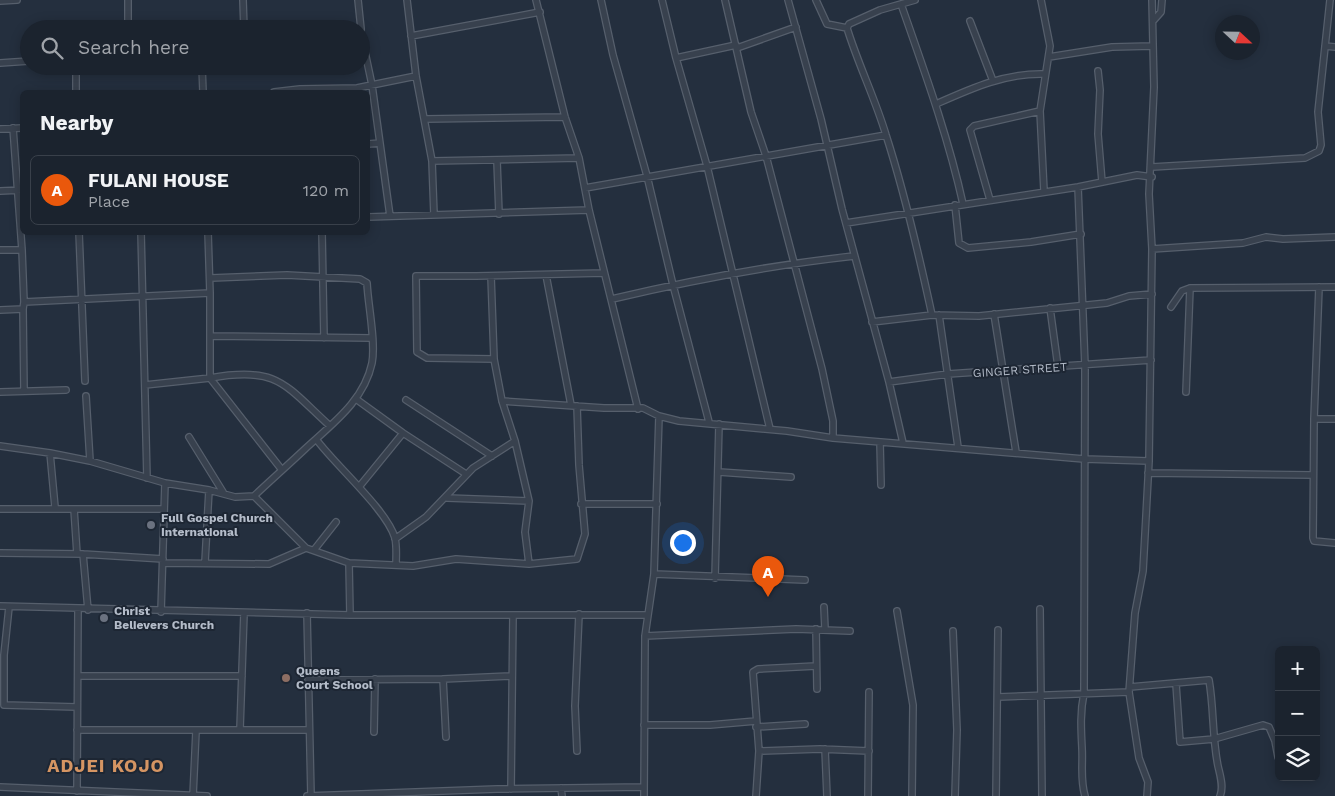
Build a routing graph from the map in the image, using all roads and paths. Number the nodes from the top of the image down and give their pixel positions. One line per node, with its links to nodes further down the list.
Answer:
1 (17, 0): 17 (street)
2 (128, 0): 20 (street)
3 (242, 0): 21 (street)
4 (358, 0): 22 (street)
5 (406, 0): 27 (street)
6 (536, 0): 19 (street)
7 (601, 0): 64 (street)
8 (662, 0): 32 (street)
9 (725, 0): 30 (street)
10 (788, 0): 25 (street)
11 (816, 0): 26 (street)
12 (915, 0): 18 (street)
13 (1041, 0): 33 (street)
14 (1152, 0): 24 (street)
15 (1162, 0): 24 (street)
16 (1330, 0): 29 (street)
17 (0, 1)
18 (901, 4): 26 (street); 47 (street)
19 (540, 12): 27 (street); 49 (street)
20 (128, 20)
21 (243, 20)
22 (360, 20)
23 (970, 21): 42 (street)
24 (1153, 21): 28 (street)
25 (796, 27): 30 (street); 57 (street)
26 (847, 28): 54 (street)
27 (411, 36): 41 (street)
28 (1152, 46): 33 (street); 63 (street)
29 (1325, 46): 31 (street); 63 (street)
30 (737, 47): 32 (street); 58 (street)
31 (1335, 47)
32 (676, 58): 62 (street)
33 (1049, 58): 37 (street)
34 (20, 62): 35 (street)
35 (0, 63)
36 (1098, 71): 66 (street)
37 (1044, 74): 42 (street); 48 (street)
38 (76, 75): 44 (street)
39 (202, 75): 45 (street)
40 (369, 75): 43 (street)
41 (416, 76): 43 (street); 50 (street)
42 (993, 81): 47 (street)
43 (372, 85): 46 (street); 55 (street)
44 (76, 90)
45 (203, 90)
46 (287, 90)
47 (936, 104): 73 (street)
48 (1040, 110): 71 (street); 72 (street)
49 (565, 117): 50 (street); 59 (street)
50 (425, 119): 60 (street)
51 (13, 128): 52 (street); 53 (street); 69 (street)
52 (20, 128)
53 (0, 129)
54 (886, 135): 57 (street); 76 (street)
55 (380, 143): 56 (street); 79 (street)
56 (370, 144)
57 (828, 144): 58 (street); 81 (street)
58 (766, 156): 62 (street); 93 (street)
59 (579, 158): 61 (street); 68 (street)
60 (432, 161): 61 (street); 78 (street)
61 (497, 161): 77 (street)
62 (706, 166): 64 (street); 95 (street)
63 (1152, 168): 65 (street)
64 (647, 176): 68 (street); 100 (street)
65 (1152, 177): 66 (street); 89 (street)
66 (1102, 182): 67 (street)
67 (1078, 187): 71 (street); 82 (street)
68 (585, 188): 75 (street)
69 (20, 190): 70 (street)
70 (0, 191)
71 (1044, 191): 72 (street)
72 (990, 200): 73 (street)
73 (963, 204): 74 (street)
74 (955, 205): 76 (street); 82 (street)
75 (589, 210): 77 (street); 94 (street)
76 (906, 213): 81 (street); 116 (street)
77 (499, 214): 78 (street)
78 (434, 215): 79 (street)
79 (390, 216): 80 (street)
80 (370, 217)
81 (846, 223): 92 (street)
82 (1081, 234): 110 (street)
83 (22, 235): 91 (street)
84 (79, 235): 107 (street)
85 (141, 235): 106 (street)
86 (208, 235): 99 (street)
87 (322, 235): 97 (street)
88 (1335, 237): 89 (street)
89 (1152, 249): 105 (street)
90 (0, 250): 91 (street)
91 (22, 250): 109 (street)
92 (854, 256): 93 (street); 118 (street)
93 (794, 264): 95 (street); 151 (street)
94 (604, 273): 96 (street); 108 (street)
95 (733, 274): 100 (street); 148 (street)
96 (546, 275): 98 (street); 140 (street)
97 (323, 276): 99 (street); 120 (street); 121 (street)
98 (491, 276): 122 (street); 122 (street)
99 (211, 278): 104 (street)
100 (673, 284): 108 (street); 145 (street)
101 (1319, 287): 102 (street); 103 (street); 143 (street)
102 (1335, 287)
103 (1190, 288): 111 (street); 135 (street)
104 (210, 293): 106 (street); 119 (street)
105 (1152, 294): 110 (street); 123 (street)
106 (142, 296): 107 (street); 131 (street)
107 (82, 299): 109 (street); 129 (street)
108 (612, 299): 141 (street)
109 (24, 302): 113 (street)
110 (1083, 306): 112 (street); 124 (street)
111 (1171, 307)
112 (1050, 308): 115 (street); 125 (street)
113 (23, 309): 114 (street); 133 (street)
114 (0, 310)
115 (994, 314): 117 (street); 126 (street)
116 (932, 315): 117 (street); 118 (street)
117 (939, 315): 127 (street)
118 (872, 322): 130 (street)
119 (210, 336): 120 (street); 128 (street)
120 (324, 338): 121 (street)
121 (371, 338): 137 (street)
122 (494, 359): 139 (street)
123 (1151, 360): 124 (street, GINGER STREET); 163 (street)
124 (1085, 366): 125 (street, GINGER STREET); 161 (street)
125 (1058, 367): 126 (street, GINGER STREET)
126 (1003, 372): 127 (street, GINGER STREET); 159 (street)
127 (948, 374): 130 (street, GINGER STREET); 157 (street)
128 (210, 378): 131 (street); 147 (street); 164 (street)
129 (85, 381)
130 (889, 382): 155 (street)
131 (145, 384): 170 (street)
132 (66, 390): 133 (street)
133 (24, 391): 134 (street)
134 (0, 392)
135 (1186, 392)
136 (86, 396): 162 (street)
137 (356, 399): 147 (street); 149 (street)
138 (406, 400): 160 (street)
139 (502, 401): 140 (street); 153 (street)
140 (574, 405): 141 (street); 179 (street)
141 (638, 408): 142 (street)
142 (660, 416): 145 (street); 180 (street)
143 (1314, 419): 144 (street); 168 (street)
144 (1335, 419)
145 (709, 422): 146 (street)
146 (719, 424): 148 (street); 165 (street)
147 (330, 426): 152 (street)
148 (770, 429): 151 (street)
149 (403, 433): 167 (street); 173 (street)
150 (189, 437): 175 (street)
151 (833, 438): 154 (street)
152 (316, 439): 164 (street); 173 (street)
153 (515, 441): 160 (street); 178 (street)
154 (880, 442): 155 (street); 172 (street)
155 (903, 443): 157 (street)
156 (0, 446): 158 (street)
157 (958, 447): 159 (street)
158 (50, 452): 162 (street); 181 (street)
159 (1016, 452): 161 (street)
160 (492, 456): 167 (street)
161 (1084, 459): 163 (street); 231 (street)
162 (90, 461): 170 (street)
163 (1149, 461): 166 (street)
164 (282, 470): 176 (street)
165 (719, 472): 169 (street); 198 (street)
166 (1148, 473): 168 (street); 229 (street)
167 (466, 474): 177 (street)
168 (1313, 474): 187 (street)
169 (791, 477)
170 (147, 478): 171 (street)
171 (165, 483): 174 (street); 184 (street)
172 (881, 485)
173 (359, 487): 186 (street)
174 (209, 490): 175 (street); 193 (street)
175 (223, 492): 176 (street)
176 (254, 496): 188 (street)
177 (447, 498): 178 (street); 186 (street)
178 (529, 501): 195 (street)
179 (581, 504): 180 (street); 195 (street)
180 (657, 504): 197 (street)
181 (55, 507): 182 (street); 183 (street)
182 (0, 508)
183 (74, 508): 184 (street); 191 (street)
184 (163, 509): 192 (street)
185 (336, 522): 189 (street)
186 (395, 539): 196 (street)
187 (1335, 543)
188 (306, 548): 189 (street); 193 (street)
189 (314, 550): 194 (street)
190 (0, 553): 191 (street)
191 (80, 554): 192 (street); 205 (street)
192 (163, 561): 193 (street); 207 (street)
193 (205, 562)
194 (349, 563): 196 (street); 211 (street)
195 (529, 564): 196 (street)
196 (396, 565)
197 (654, 574): 198 (street); 213 (street)
198 (715, 578): 199 (street)
199 (805, 580)
200 (0, 606): 201 (street)
201 (9, 607): 203 (street); 234 (street)
202 (824, 607): 215 (street)
203 (78, 609): 205 (street); 221 (street)
204 (1040, 609): 232 (street)
205 (88, 610): 207 (street)
206 (897, 611): 269 (street)
207 (161, 612): 208 (street)
208 (244, 613): 209 (street); 222 (street)
209 (307, 613): 211 (street); 226 (street)
210 (579, 614): 212 (street); 213 (street); 249 (street)
211 (350, 615): 212 (street)
212 (513, 615): 223 (street)
213 (647, 615): 219 (street)
214 (816, 629): 215 (street); 219 (street); 220 (street)
215 (825, 629): 217 (street)
216 (998, 630): 233 (street)
217 (850, 631)
218 (953, 631): 270 (street)
219 (645, 636): 238 (street)
220 (816, 666): 228 (street); 236 (street)
221 (78, 676): 222 (street); 235 (street)
222 (242, 676): 239 (street)
223 (512, 676): 225 (street); 254 (street)
224 (375, 679): 225 (street); 226 (street); 243 (street)
225 (443, 679): 244 (street)
226 (308, 680): 241 (street)
227 (1176, 684): 229 (street); 245 (street); 245 (street)
228 (817, 689)
229 (1129, 690): 231 (street); 274 (street)
230 (870, 692): 248 (street)
231 (1084, 692): 232 (street); 273 (street)
232 (1041, 695): 233 (street); 272 (street)
233 (998, 697): 271 (street)
234 (2, 705): 235 (street)
235 (77, 707): 240 (street)
236 (756, 724): 237 (street); 238 (street); 250 (street)
237 (805, 724)
238 (644, 725): 252 (street)
239 (240, 729): 241 (street); 242 (street)
240 (77, 730): 242 (street); 255 (street)
241 (308, 730): 262 (street)
242 (196, 731): 260 (street)
243 (374, 732)
244 (446, 737)
245 (1214, 738): 246 (street); 275 (street)
246 (1275, 741)
247 (826, 749): 248 (street); 250 (street); 267 (street)
248 (869, 750): 268 (street)
249 (577, 751)
250 (759, 752): 266 (street)
251 (0, 787): 256 (street)
252 (644, 787): 253 (street); 265 (street)
253 (561, 788): 254 (street); 264 (street)
254 (511, 789): 257 (street)
255 (77, 791): 256 (street); 258 (street)
256 (42, 793)
257 (497, 793): 259 (street)
258 (118, 794): 260 (street)
259 (364, 795): 263 (street)
260 (193, 796): 261 (street)
261 (207, 796)
262 (309, 796): 263 (street)
263 (317, 796)
264 (562, 796)
265 (644, 796)
266 (756, 796)
267 (827, 796)
268 (868, 796)
269 (912, 796)
270 (954, 796)
271 (996, 796)
272 (1042, 796)
273 (1085, 796)
274 (1147, 796)
275 (1220, 796)

